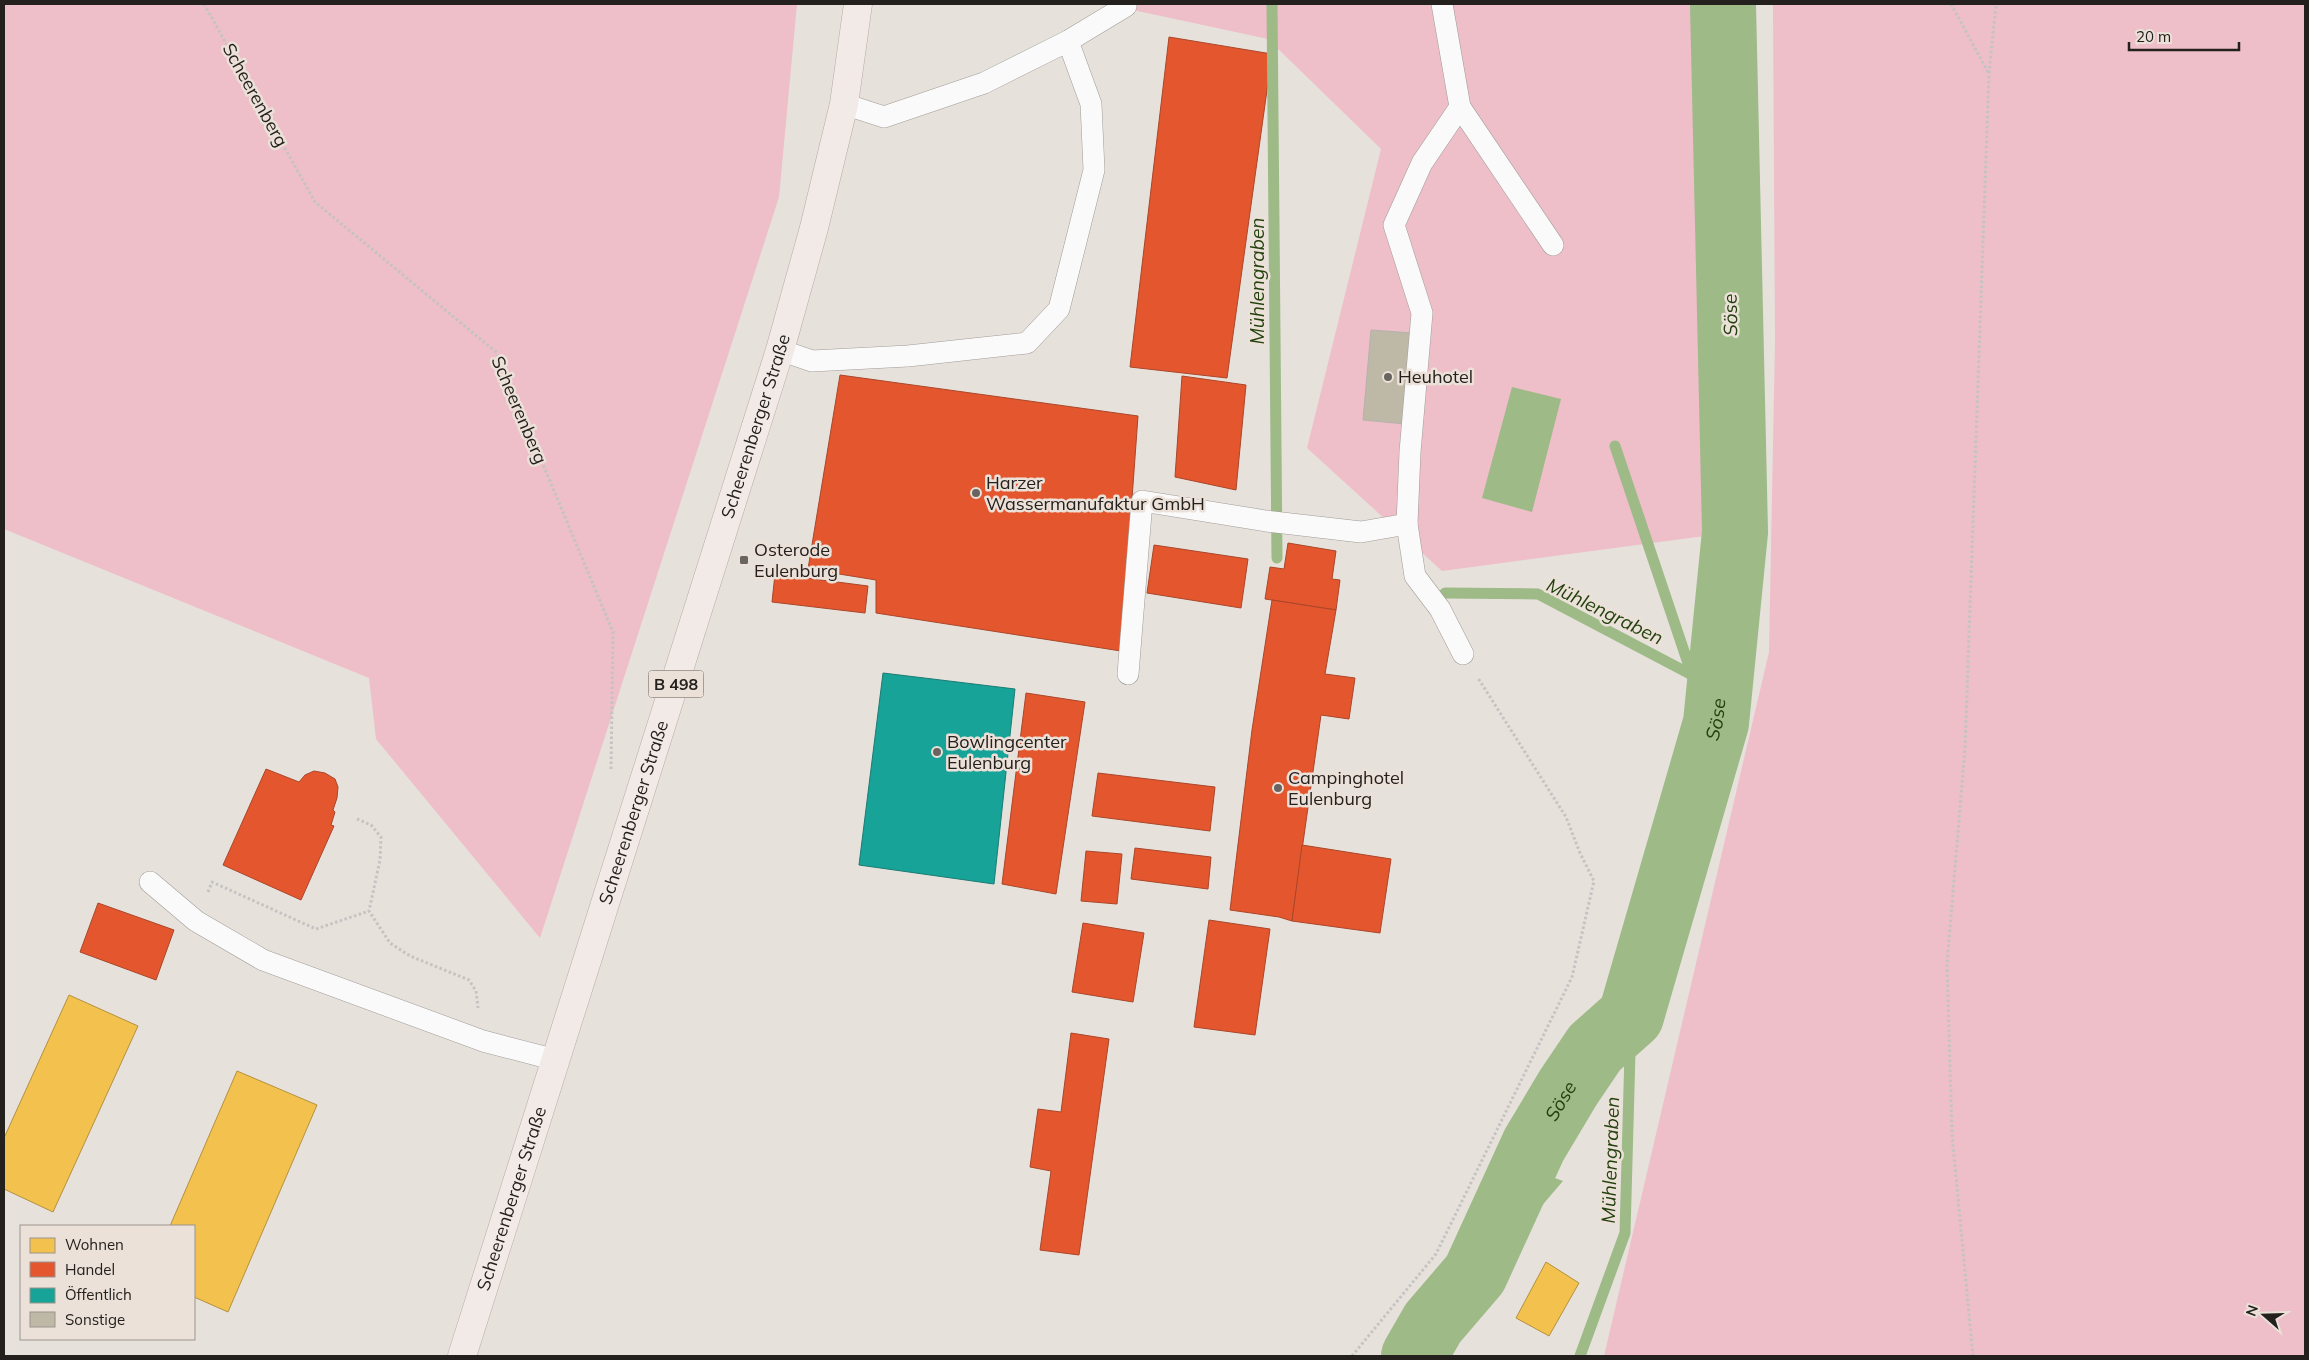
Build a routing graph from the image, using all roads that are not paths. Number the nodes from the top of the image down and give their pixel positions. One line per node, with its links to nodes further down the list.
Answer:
1 (858, 4): 5 (main road, Scheerenberger Straße / B 498)
2 (1126, 4): 4 (lane)
3 (1442, 4): 6 (lane)
4 (1068, 41): 5 (lane); 8 (lane)
5 (844, 104): 8 (main road, Scheerenberger Straße / B 498)
6 (1460, 107): 7 (lane); 9 (lane)
7 (1553, 244)
8 (780, 350): 13 (main road, Scheerenberger Straße / B 498)
9 (1407, 524): 10 (lane); 11 (lane)
10 (1463, 654)
11 (1128, 674)
12 (150, 882): 13 (lane)
13 (556, 1060): 14 (main road, Scheerenberger Straße / B 498)
14 (462, 1356)

